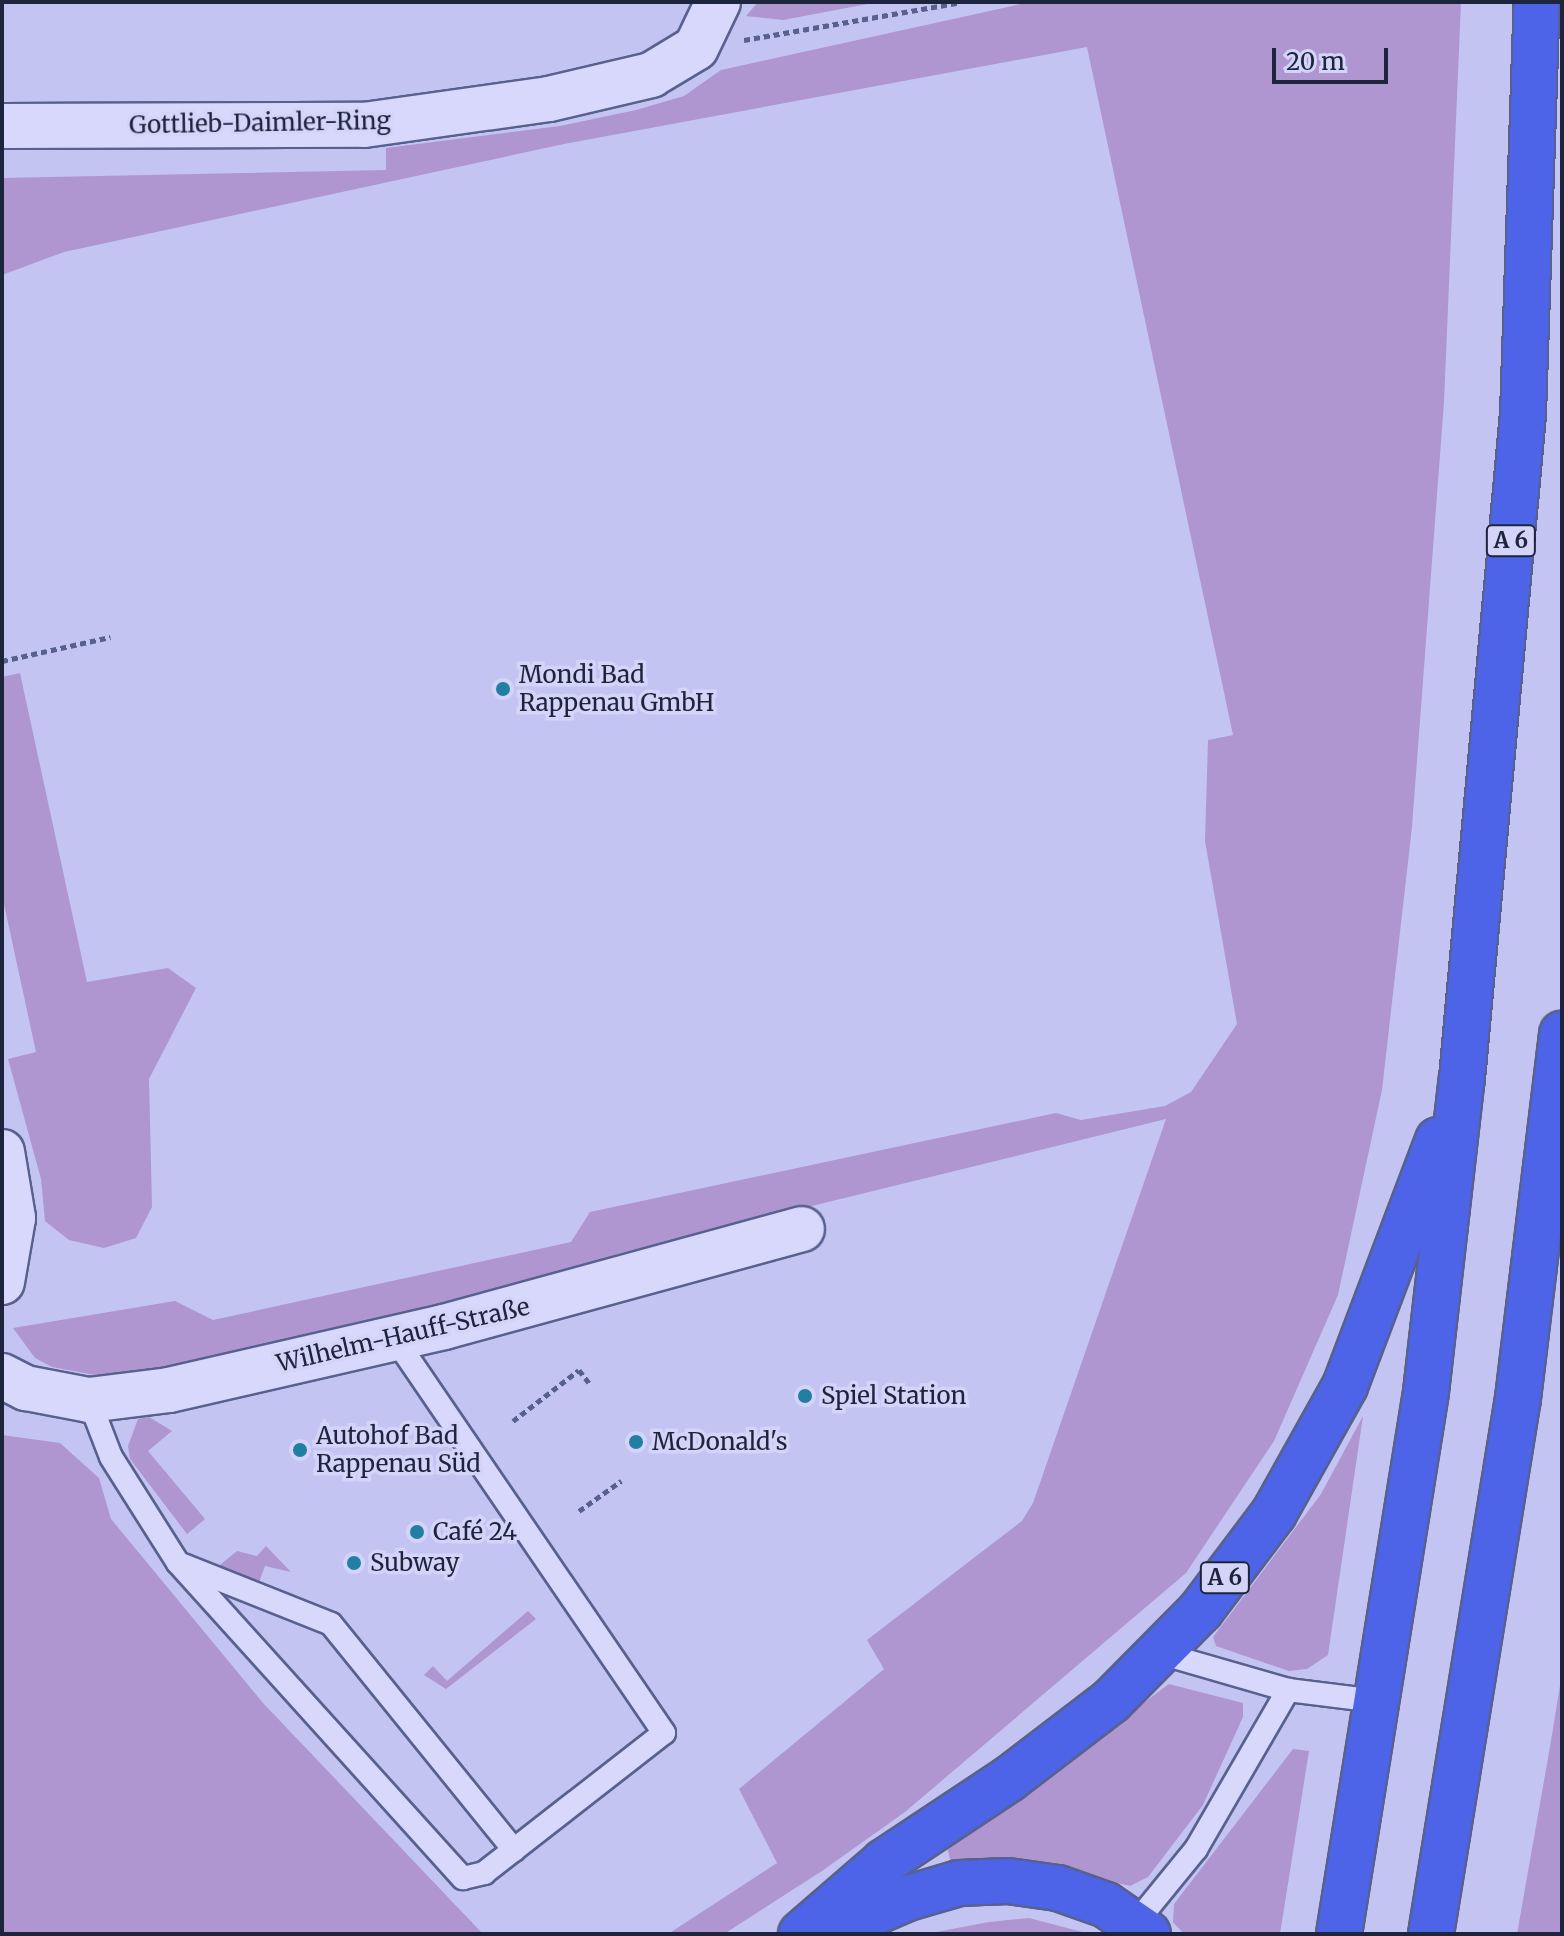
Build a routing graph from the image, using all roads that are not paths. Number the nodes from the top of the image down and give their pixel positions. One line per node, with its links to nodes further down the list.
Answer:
1 (718, 2): 3 (street, Gottlieb-Daimler-Ring)
2 (1537, 2): 5 (highway, A 6)
3 (2, 126)
4 (1562, 1034): 21 (highway)
5 (1462, 1078): 13 (highway, A 6); 15 (highway, A 6)
6 (2, 1152): 8 (street)
7 (802, 1229): 9 (street, Wilhelm-Hauff-Straße)
8 (2, 1282)
9 (395, 1339): 11 (street, Wilhelm-Hauff-Straße); 16 (lane)
10 (2, 1376): 11 (street, Wilhelm-Hauff-Straße)
11 (89, 1400): 12 (lane)
12 (178, 1563): 16 (lane); 16 (lane)
13 (1160, 1653): 14 (lane); 18 (highway, A 6)
14 (1288, 1690): 15 (lane); 17 (lane)
15 (1376, 1701): 20 (highway, A 6)
16 (514, 1850)
17 (1141, 1929): 19 (highway)
18 (801, 1934)
19 (824, 1934)
20 (1339, 1934)
21 (1431, 1934)

